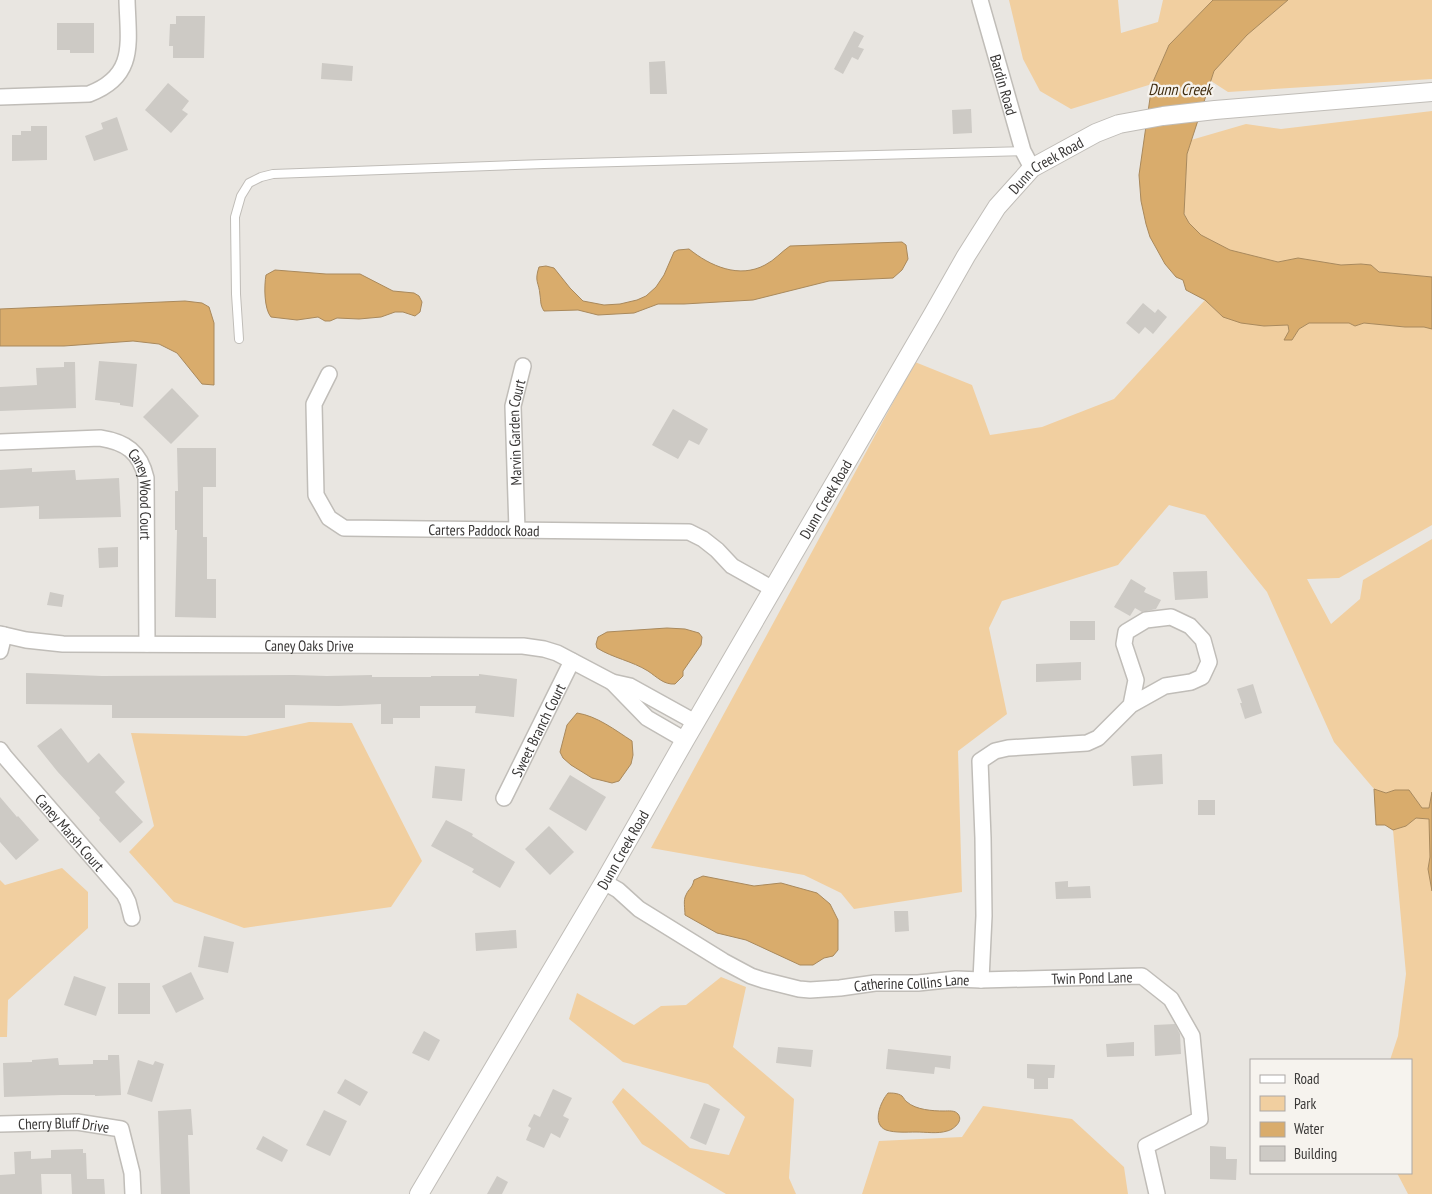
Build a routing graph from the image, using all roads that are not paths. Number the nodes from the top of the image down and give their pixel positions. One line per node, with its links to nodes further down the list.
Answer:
1 (127, 0): 4 (street)
2 (980, 0): 5 (street, Bardin Road)
3 (1432, 92): 6 (street, Dunn Creek Road)
4 (0, 97)
5 (1023, 151): 6 (street, Bardin Road); 7 (lane)
6 (1032, 168): 12 (street, Dunn Creek Road)
7 (239, 339)
8 (523, 366): 11 (street, Marvin Garden Court)
9 (330, 374): 11 (street, Carters Paddock Road)
10 (0, 442): 14 (street, Caney Wood Court)
11 (517, 530): 12 (street, Carters Paddock Road)
12 (773, 589): 19 (street, Dunn Creek Road)
13 (2, 634): 14 (street, Caney Oaks Drive); 15 (street)
14 (147, 644): 16 (street, Caney Oaks Drive)
15 (0, 651)
16 (572, 661): 17 (street, Caney Oaks Drive); 22 (street, Sweet Branch Court)
17 (612, 682): 19 (street, Caney Oaks Drive); 20 (street, Caney Oaks Drive)
18 (1131, 705): 18 (street, Catherine Collins Lane); 25 (street, Catherine Collins Lane)
19 (695, 722): 20 (street, Dunn Creek Road)
20 (685, 740): 23 (street, Dunn Creek Road)
21 (0, 750): 24 (street, Caney Marsh Court)
22 (504, 798)
23 (604, 882): 25 (street, Catherine Collins Lane); 28 (street, Dunn Creek Road)
24 (132, 918)
25 (981, 980): 29 (street, Twin Pond Lane)
26 (0, 1124): 27 (street, Cherry Bluff Drive)
27 (133, 1194)
28 (420, 1194)
29 (1157, 1194)

